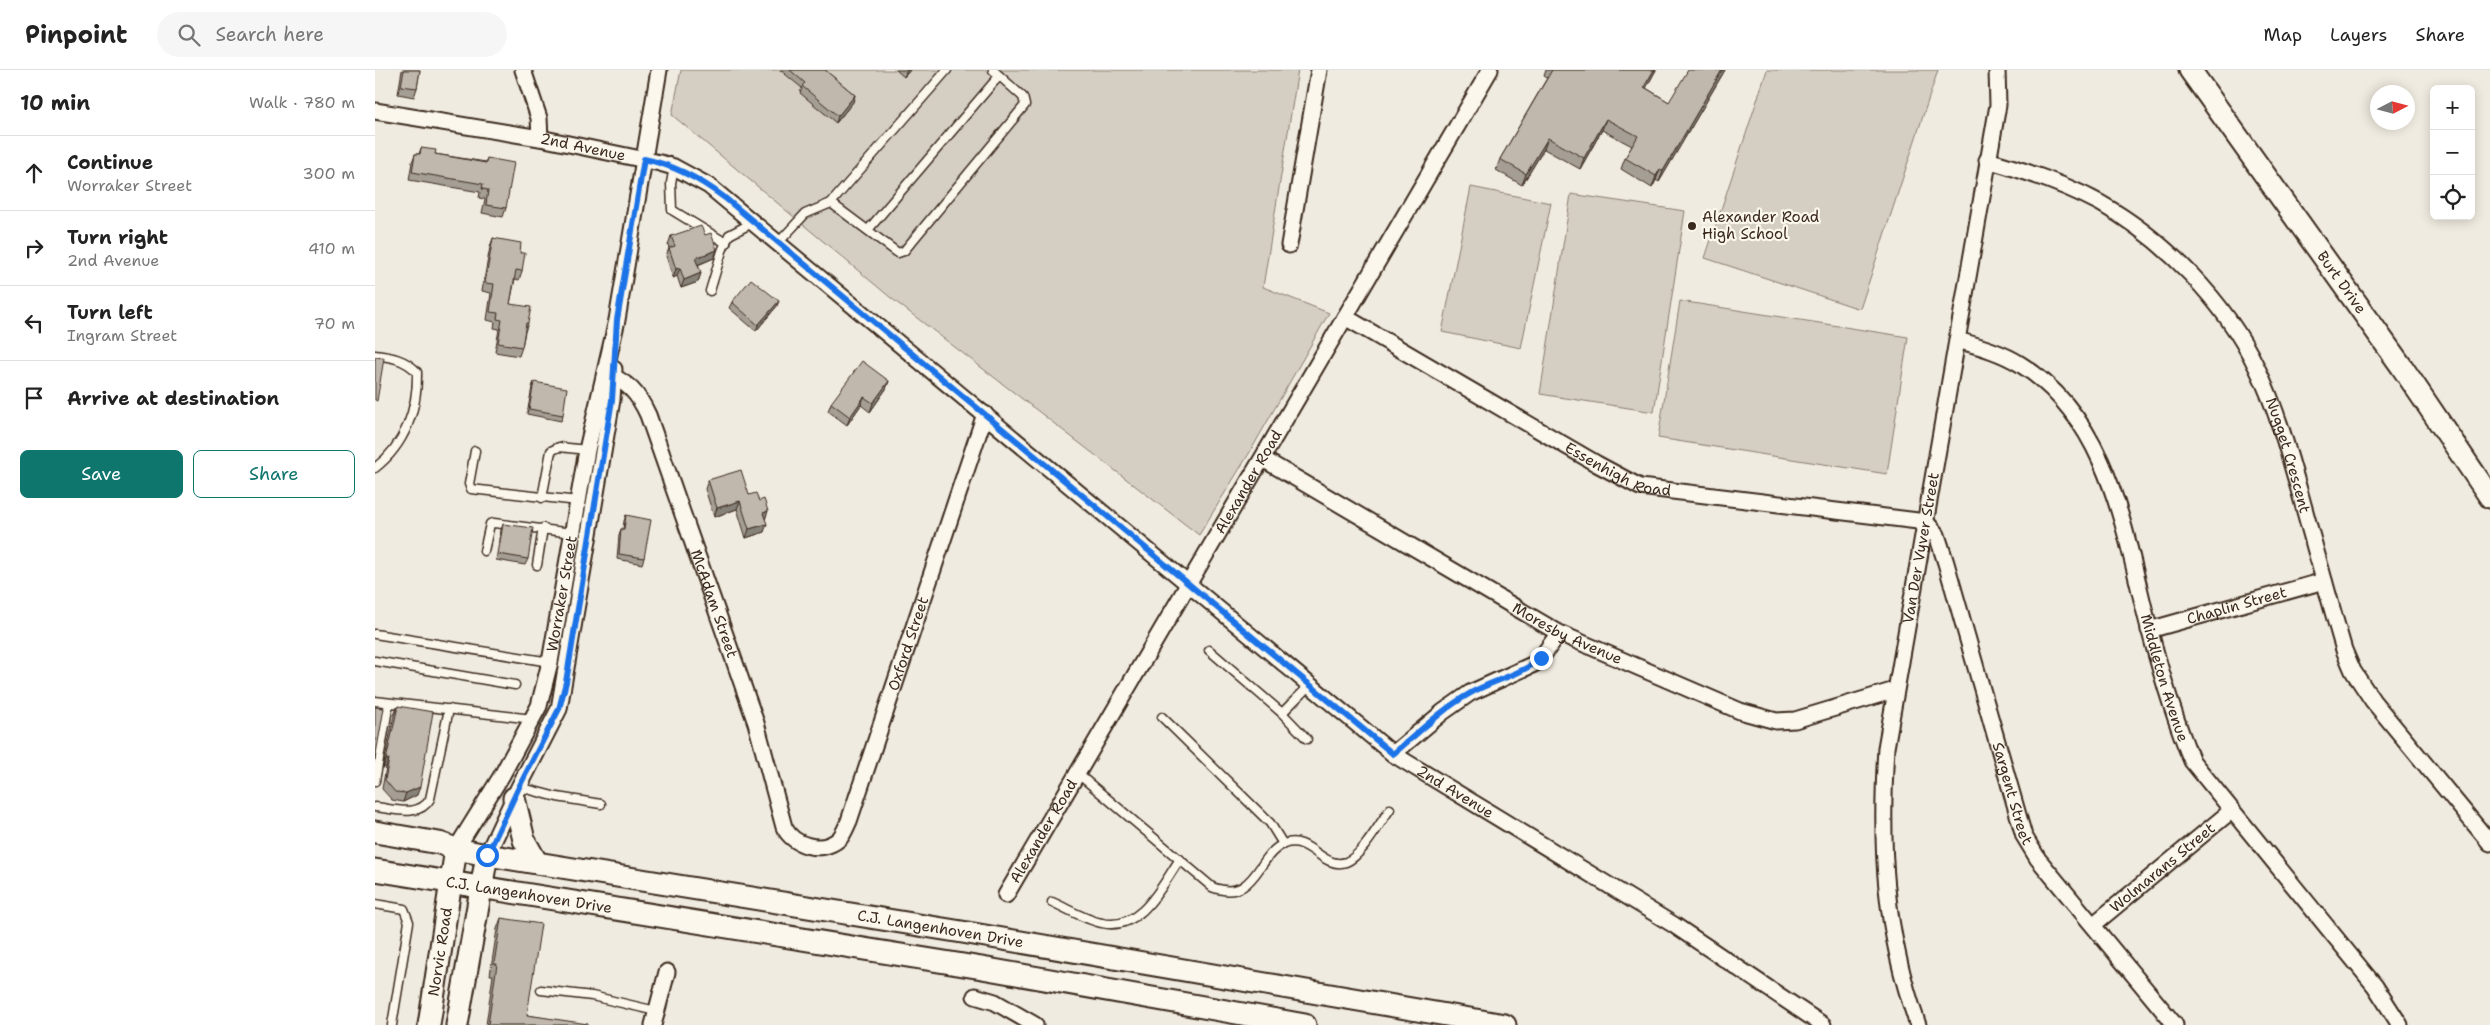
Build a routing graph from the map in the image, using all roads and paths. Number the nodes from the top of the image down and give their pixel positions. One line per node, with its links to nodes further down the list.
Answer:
1 (523, 70): 10 (street)
2 (659, 70): 11 (street, Worraker Street)
3 (947, 70): 14 (lane)
4 (1319, 70): 19 (street)
5 (1490, 70): 21 (street, Alexander Road)
6 (1997, 70): 12 (street, Van Der Vyver Street)
7 (2190, 70): 30 (main road, Burt Drive)
8 (996, 73): 16 (lane); 16 (lane)
9 (375, 111): 10 (street, 2nd Avenue)
10 (540, 138): 11 (street, 2nd Avenue)
11 (644, 159): 13 (street, 2nd Avenue); 24 (street, Worraker Street)
12 (1987, 160): 22 (street, Van Der Vyver Street); 38 (street, Nugget Crescent)
13 (674, 167): 15 (street, 2nd Avenue); 18 (lane)
14 (831, 203): 16 (lane); 17 (lane)
15 (754, 222): 17 (street, 2nd Avenue); 18 (lane)
16 (868, 230)
17 (779, 242): 25 (street, 2nd Avenue)
18 (725, 243): 20 (lane)
19 (1289, 245)
20 (710, 290)
21 (1345, 317): 28 (street, Alexander Road); 33 (street, Essenhigh Road)
22 (1957, 340): 33 (street, Van Der Vyver Street); 40 (street, Middleton Avenue)
23 (375, 354): 29 (lane)
24 (609, 374): 26 (street, Worraker Street); 59 (street, Worraker Street); 67 (street, McAdam Street)
25 (985, 414): 39 (street, 2nd Avenue); 67 (street, Oxford Street)
26 (587, 450): 31 (lane); 32 (street, Worraker Street)
27 (475, 451): 31 (lane)
28 (1263, 459): 39 (street, Alexander Road); 41 (street, Moresby Avenue)
29 (375, 468)
30 (2490, 497)
31 (542, 498): 32 (lane)
32 (578, 501): 35 (street, Worraker Street)
33 (1926, 522): 48 (street, Van Der Vyver Street); 78 (street, Sargent Street)
34 (543, 528): 35 (lane); 36 (lane); 37 (lane)
35 (572, 532): 45 (street, Worraker Street)
36 (484, 551)
37 (537, 565)
38 (2324, 581): 40 (street, Chaplin Street); 65 (street, Nugget Crescent)
39 (1188, 584): 47 (street, 2nd Avenue); 57 (street, Alexander Road)
40 (2149, 630): 63 (street, Middleton Avenue)
41 (1559, 633): 48 (street, Moresby Avenue); 56 (street)
42 (375, 634): 45 (lane)
43 (1209, 650): 52 (lane)
44 (375, 661): 46 (lane)
45 (550, 662): 54 (street, Worraker Street)
46 (515, 685)
47 (1310, 685): 52 (lane); 56 (street, 2nd Avenue)
48 (1895, 690): 90 (street, Van Der Vyver Street)
49 (375, 701): 50 (lane)
50 (389, 703): 51 (lane); 58 (lane)
51 (449, 710): 54 (lane); 61 (lane)
52 (1282, 713): 55 (lane)
53 (1162, 717): 66 (lane)
54 (533, 719): 68 (street, Worraker Street)
55 (1307, 739)
56 (1393, 754): 89 (street, 2nd Avenue)
57 (1077, 773): 70 (lane); 75 (street, Alexander Road)
58 (375, 782)
59 (516, 792): 60 (lane); 69 (street, Worraker Street); 71 (main road)
60 (601, 804)
61 (375, 807)
62 (1390, 810): 66 (lane)
63 (2231, 811): 78 (street, Wolmarans Street); 92 (street, Middleton Avenue)
64 (375, 832): 68 (main road, C.J. Langenhoven Drive)
65 (2490, 843)
66 (1283, 844): 70 (lane)
67 (806, 845)
68 (456, 849): 69 (main road, C.J. Langenhoven Drive); 73 (main road, Norvic Road)
69 (487, 855): 71 (main road, C.J. Langenhoven Drive); 74 (main road, Norvic Road)
70 (1180, 859): 76 (lane)
71 (537, 862): 88 (main road, C.J. Langenhoven Drive)
72 (375, 870): 73 (main road, C.J. Langenhoven Drive)
73 (451, 882): 74 (main road, C.J. Langenhoven Drive); 84 (main road, Norvic Road)
74 (481, 886): 85 (main road, Norvic Road); 87 (main road, C.J. Langenhoven Drive)
75 (1007, 895)
76 (1052, 902)
77 (375, 904): 83 (lane)
78 (2093, 925): 91 (street, Sargent Street)
79 (667, 972): 82 (street)
80 (541, 990): 82 (lane)
81 (975, 996): 86 (street)
82 (655, 1018)
83 (392, 1025)
84 (429, 1025)
85 (457, 1025)
86 (1035, 1025)
87 (1305, 1025)
88 (1505, 1025)
89 (1823, 1025)
90 (1918, 1025)
91 (2175, 1025)
92 (2400, 1025)

